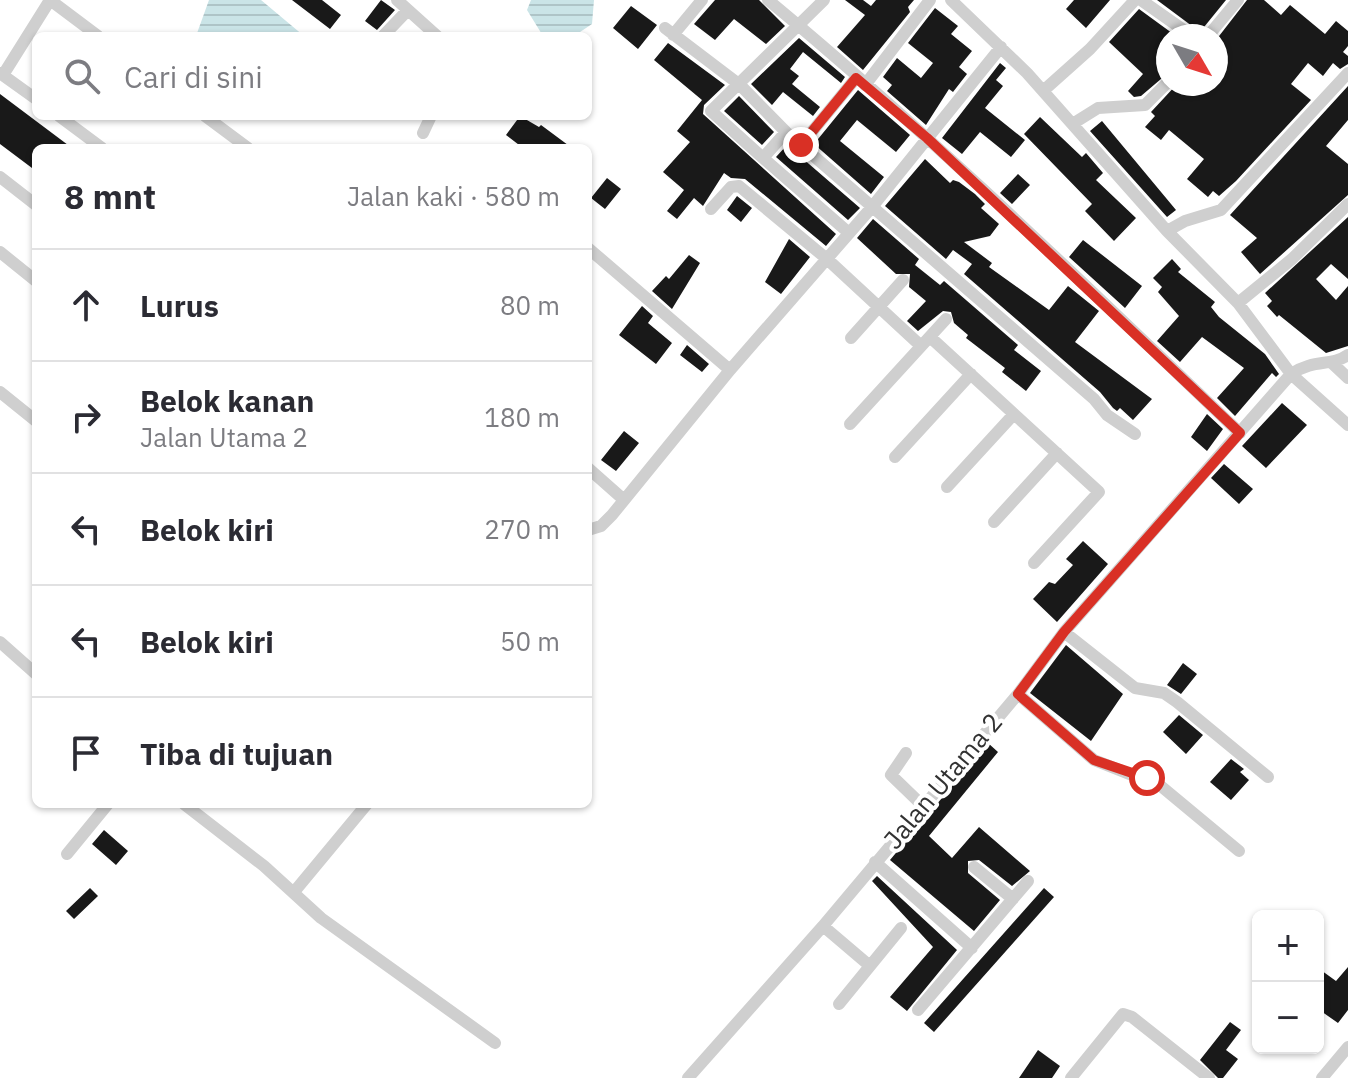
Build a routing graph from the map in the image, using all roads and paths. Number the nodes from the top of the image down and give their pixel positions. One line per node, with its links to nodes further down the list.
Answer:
1 (50, 0): 15 (street); 19 (street)
2 (397, 0): 11 (street)
3 (702, 0): 22 (street)
4 (768, 0): 12 (street)
5 (824, 0): 12 (street)
6 (930, 0): 21 (street)
7 (951, 0): 18 (street)
8 (1135, 0): 24 (street)
9 (1141, 0): 13 (street)
10 (1238, 0): 14 (street)
11 (407, 11): 16 (street); 17 (street)
12 (797, 24): 21 (street); 22 (street)
13 (1175, 24)
14 (1218, 24)
15 (93, 32)
16 (387, 32)
17 (432, 32)
18 (1001, 47): 24 (street); 34 (street)
19 (3, 70): 26 (street)
20 (1348, 73): 23 (street)
21 (861, 81): 34 (street); 37 (street)
22 (740, 85): 32 (street); 38 (street)
23 (1338, 86): 27 (street); 44 (street)
24 (1043, 91): 31 (street)
25 (1156, 94): 31 (street)
26 (32, 95)
27 (1348, 96)
28 (64, 120): 35 (street)
29 (210, 120): 36 (street)
30 (429, 120): 33 (street)
31 (1074, 123): 44 (street)
32 (786, 132): 37 (street); 38 (street)
33 (423, 133)
34 (927, 138): 42 (street); 67 (street)
35 (97, 144)
36 (243, 144)
37 (801, 145): 42 (street)
38 (763, 158): 45 (street)
39 (0, 177): 40 (street)
40 (32, 202)
41 (1348, 204): 51 (street)
42 (872, 207): 45 (street); 68 (street)
43 (711, 209): 48 (street)
44 (1167, 231): 51 (street)
45 (849, 233): 48 (street)
46 (592, 251): 58 (street)
47 (0, 252): 49 (street)
48 (827, 259): 52 (street); 58 (street)
49 (32, 278)
50 (903, 280): 52 (street)
51 (1238, 303): 60 (street)
52 (879, 307): 54 (street); 55 (street)
53 (946, 319): 55 (street)
54 (851, 338)
55 (926, 341): 59 (street); 65 (street)
56 (1348, 355): 57 (street)
57 (1332, 363): 60 (street); 61 (street)
58 (730, 370): 73 (street)
59 (971, 374): 63 (street); 70 (street)
60 (1291, 374): 66 (street); 67 (street, Jalan Utama 2)
61 (1348, 378)
62 (0, 392): 64 (street)
63 (1014, 414): 69 (street); 72 (street)
64 (32, 418)
65 (850, 424)
66 (1348, 425)
67 (1240, 433): 77 (street, Jalan Utama 2)
68 (1135, 434)
69 (1057, 453): 74 (street); 76 (street)
70 (895, 457)
71 (592, 472): 73 (street)
72 (947, 487)
73 (623, 499): 75 (street)
74 (994, 522)
75 (592, 528)
76 (1034, 563)
77 (1064, 632): 80 (street, Jalan Utama 2); 82 (street)
78 (0, 642): 79 (street)
79 (32, 670)
80 (1018, 694): 83 (street, Jalan Utama 2); 87 (street)
81 (906, 753): 83 (street)
82 (1268, 777)
83 (922, 805): 89 (street, Jalan Utama 2)
84 (105, 808): 88 (street)
85 (189, 808): 92 (street)
86 (364, 808): 92 (street)
87 (1239, 851)
88 (67, 854)
89 (875, 862): 94 (street, Jalan Utama 2); 96 (street)
90 (974, 867): 93 (street)
91 (1028, 881): 93 (street)
92 (294, 892): 100 (street)
93 (1013, 899): 96 (street)
94 (823, 926): 97 (street); 102 (street, Jalan Utama 2)
95 (901, 928): 97 (street)
96 (972, 948): 99 (street)
97 (870, 966): 98 (street)
98 (839, 1004)
99 (918, 1010)
100 (495, 1043)
101 (1348, 1047): 105 (street)
102 (688, 1078)
103 (1071, 1078): 104 (street)
104 (1209, 1078)
105 (1322, 1078)

